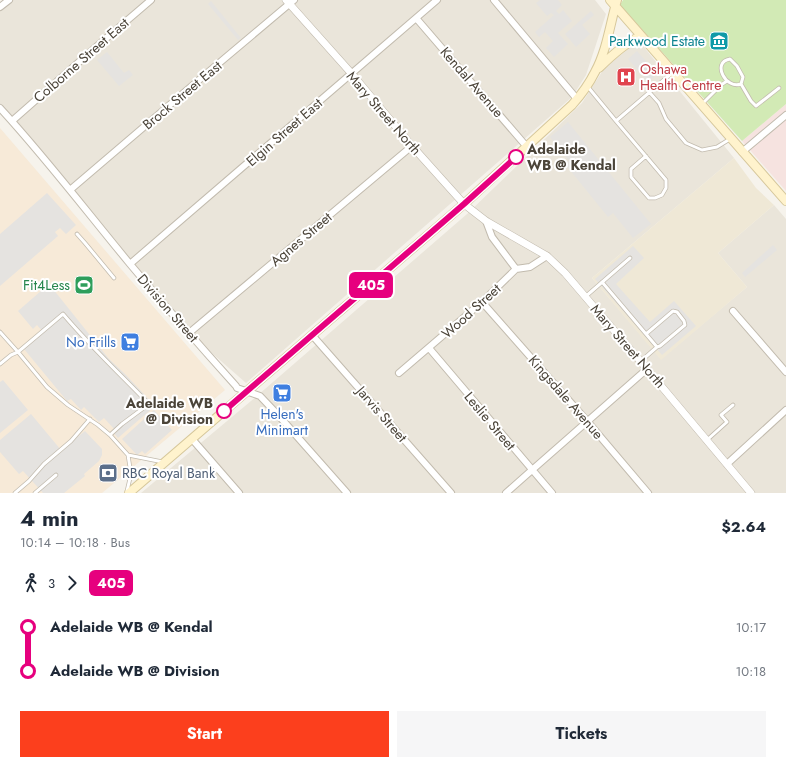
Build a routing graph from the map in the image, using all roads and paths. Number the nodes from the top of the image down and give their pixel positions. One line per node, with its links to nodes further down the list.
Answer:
1 (9, 0): 7 (street)
2 (151, 0): 22 (street, Colborne Street East)
3 (437, 0): 8 (street, Elgin Street East)
4 (494, 0): 18 (street)
5 (290, 1): 12 (street, Mary Street North); 29 (street, Brock Street East)
6 (614, 2): 9 (main road); 10 (main road)
7 (0, 7)
8 (416, 18): 12 (street, Elgin Street East); 26 (street, Kendal Avenue)
9 (641, 36): 10 (main road); 11 (main road)
10 (596, 71): 15 (main road)
11 (673, 72): 17 (lane); 19 (main road)
12 (352, 74): 25 (street, Mary Street North); 36 (street, Elgin Street East)
13 (727, 81): 14 (lane); 14 (lane); 19 (lane)
14 (741, 84): 16 (lane)
15 (587, 86): 18 (main road); 23 (lane)
16 (779, 88)
17 (650, 93): 23 (lane); 24 (lane)
18 (578, 99): 26 (main road)
19 (701, 105): 24 (main road)
20 (0, 108): 22 (street, Division Street)
21 (786, 115): 27 (street)
22 (12, 121): 29 (street, Division Street)
23 (616, 121): 28 (lane)
24 (731, 139): 27 (main road)
25 (412, 146): 31 (street, Mary Street North); 44 (street, Agnes Street)
26 (527, 146): 31 (main road)
27 (742, 152): 30 (main road)
28 (646, 156): 28 (lane)
29 (70, 190): 36 (street, Division Street)
30 (786, 201)
31 (464, 204): 32 (street, Mary Street North); 46 (main road)
32 (486, 221): 34 (street, Mary Street North); 37 (street, Mary Street North)
33 (77, 234): 38 (lane)
34 (546, 256): 37 (street, Wood Street); 40 (street, Mary Street North)
35 (630, 258): 39 (lane)
36 (130, 264): 44 (street, Division Street)
37 (516, 269): 41 (street, Wood Street)
38 (114, 278)
39 (602, 282): 40 (lane); 45 (lane)
40 (585, 297): 50 (street, Mary Street North)
41 (482, 302): 48 (street, Wood Street); 59 (street, Kingsdale Avenue)
42 (733, 311): 53 (street)
43 (0, 332): 49 (lane)
44 (189, 333): 55 (street, Division Street)
45 (646, 334): 47 (lane); 47 (lane)
46 (312, 335): 55 (main road); 73 (street, Jarvis Street)
47 (656, 347): 50 (lane)
48 (428, 348): 54 (street, Wood Street); 66 (street, Leslie Street)
49 (18, 352): 51 (lane); 58 (lane); 60 (lane)
50 (641, 361): 52 (street, Mary Street North)
51 (0, 364)
52 (647, 369): 59 (street); 62 (street, Mary Street North)
53 (786, 372)
54 (399, 373)
55 (247, 392): 61 (main road); 72 (street, Division Street)
56 (733, 405): 62 (lane)
57 (786, 410): 65 (street)
58 (90, 419): 60 (lane); 69 (lane)
59 (587, 421): 66 (street); 76 (street, Kingsdale Avenue)
60 (110, 435): 63 (lane)
61 (192, 439): 64 (main road); 71 (street)
62 (707, 440): 65 (street, Mary Street North)
63 (128, 455): 64 (lane); 68 (lane)
64 (165, 462): 68 (main road)
65 (727, 464): 77 (street, Mary Street North)
66 (532, 470): 74 (street); 75 (street, Leslie Street)
67 (56, 475): 70 (lane)
68 (132, 492)
69 (15, 493)
70 (35, 493)
71 (239, 493)
72 (347, 493)
73 (451, 493)
74 (506, 493)
75 (552, 493)
76 (648, 493)
77 (751, 493)

